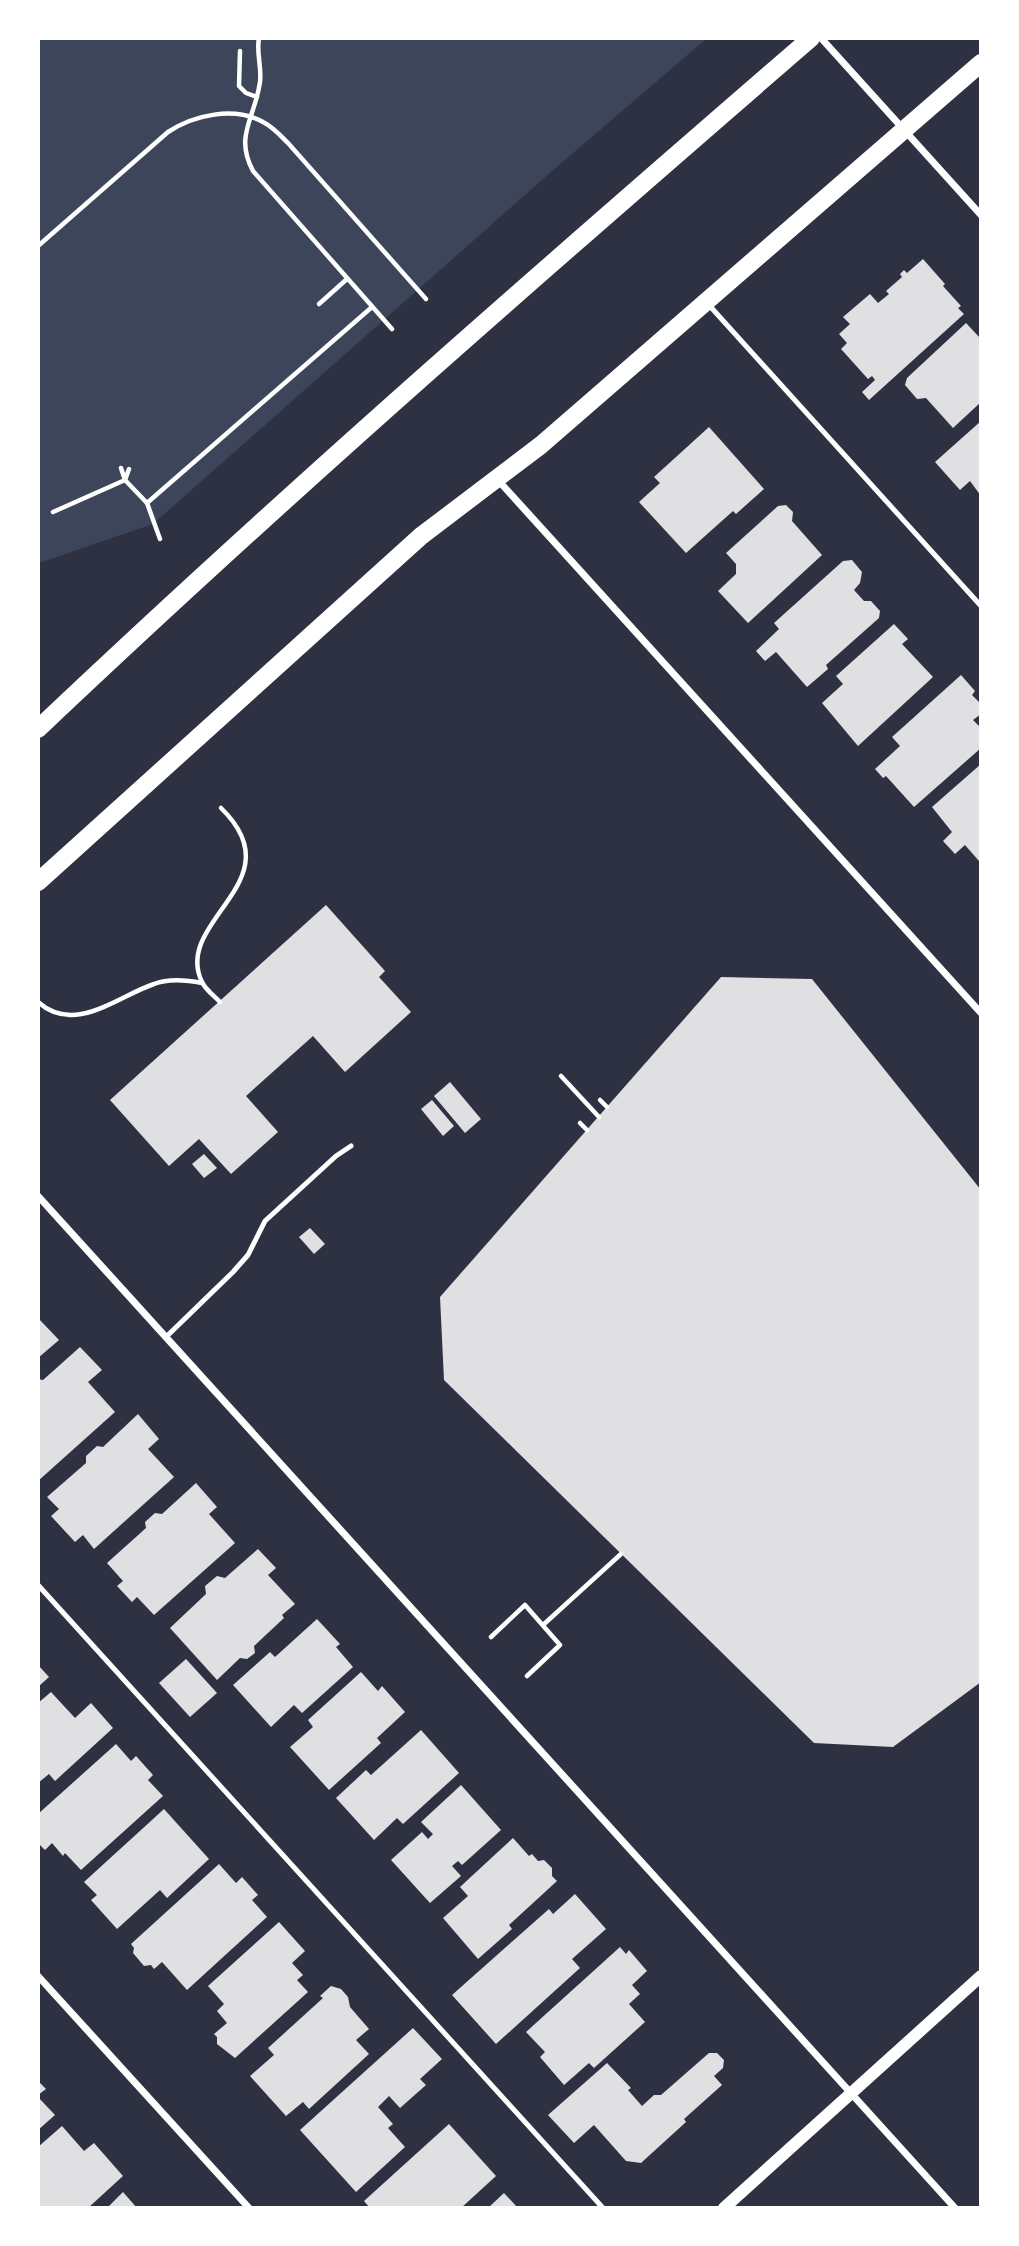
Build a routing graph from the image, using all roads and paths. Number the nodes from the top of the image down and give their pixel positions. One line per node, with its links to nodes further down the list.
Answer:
1 (259, 38): 6 (path)
2 (811, 38): 25 (main road)
3 (821, 38): 8 (street)
4 (240, 51): 6 (path)
5 (981, 63): 8 (main road)
6 (257, 97): 7 (path)
7 (251, 116): 10 (path); 11 (path); 12 (path)
8 (903, 130): 9 (street); 13 (main road)
9 (981, 215)
10 (38, 246)
11 (348, 279): 14 (path); 15 (path)
12 (426, 299)
13 (705, 302): 19 (main road); 24 (lane)
14 (319, 304)
15 (372, 307): 16 (path); 21 (path)
16 (392, 329)
17 (121, 468): 20 (path)
18 (129, 469): 20 (path)
19 (496, 479): 27 (main road); 31 (street)
20 (125, 480): 21 (path); 22 (path)
21 (147, 503): 23 (path)
22 (52, 512)
23 (160, 539)
24 (981, 606)
25 (38, 729)
26 (221, 808): 28 (path)
27 (38, 882)
28 (202, 983): 29 (path); 30 (path)
29 (220, 1002)
30 (38, 1003)
31 (981, 1013)
32 (561, 1076): 35 (path)
33 (600, 1100): 34 (path)
34 (607, 1107)
35 (599, 1116)
36 (580, 1123): 37 (path)
37 (587, 1130)
38 (351, 1146): 40 (lane)
39 (38, 1196): 40 (street)
40 (166, 1337): 48 (street)
41 (621, 1554): 43 (path)
42 (38, 1586): 50 (lane)
43 (543, 1625): 44 (path); 45 (path)
44 (491, 1637)
45 (527, 1676)
46 (38, 1976): 49 (street)
47 (981, 1976): 48 (street)
48 (851, 2093): 51 (street); 52 (street)
49 (249, 2207)
50 (603, 2207)
51 (724, 2207)
52 (955, 2207)

